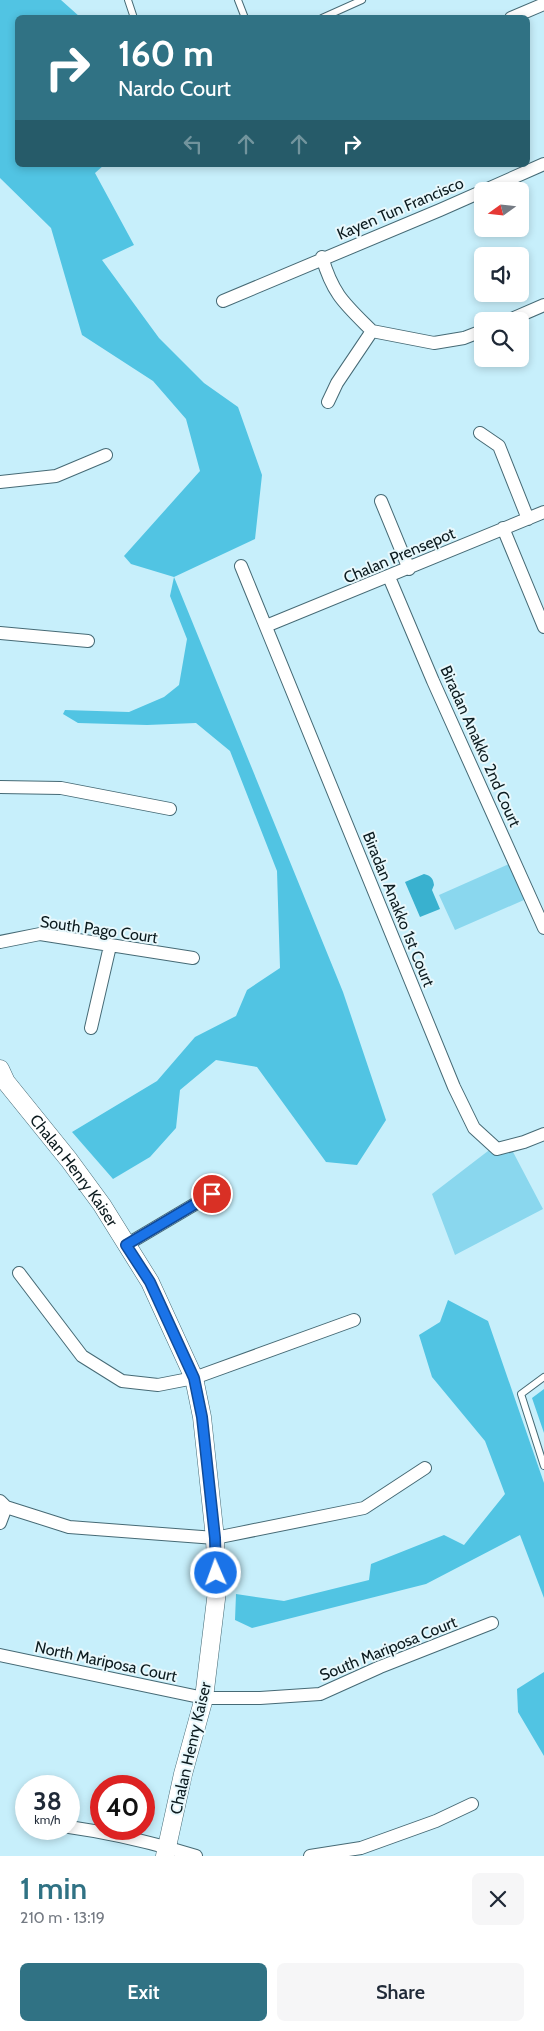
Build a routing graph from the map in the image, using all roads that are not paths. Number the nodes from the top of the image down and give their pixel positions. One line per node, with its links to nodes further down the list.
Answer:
1 (128, 0): 5 (lane)
2 (238, 0): 6 (lane)
3 (362, 0): 7 (lane)
4 (544, 4): 8 (street)
5 (133, 15)
6 (244, 15)
7 (329, 15)
8 (518, 15)
9 (544, 164): 10 (street, Kayen Tun Francisco)
10 (322, 258): 11 (street, Kayen Tun Francisco); 14 (street, Kayen Tun Francisco)
11 (223, 301)
12 (544, 305): 13 (street)
13 (528, 312)
14 (372, 330): 15 (street); 16 (street)
15 (474, 334)
16 (328, 402)
17 (480, 433): 22 (street)
18 (106, 455): 19 (street)
19 (0, 482)
20 (381, 501): 25 (street)
21 (544, 512): 22 (street, Chalan Prensepot)
22 (528, 519): 23 (street, Chalan Prensepot)
23 (503, 528): 25 (street, Chalan Prensepot); 28 (street)
24 (241, 566): 27 (street)
25 (409, 569): 26 (street, Chalan Prensepot)
26 (389, 577): 27 (street, Chalan Prensepot); 33 (street, Biradan Anakko 2nd Court)
27 (266, 626): 39 (street, Biradan Anakko 1st Court)
28 (544, 627)
29 (0, 633): 30 (street)
30 (88, 641)
31 (0, 787): 32 (street)
32 (170, 808)
33 (544, 928)
34 (0, 942): 35 (street, South Pago Court)
35 (110, 946): 36 (street, South Pago Court); 37 (street)
36 (193, 958)
37 (91, 1028)
38 (2, 1079): 41 (street, Chalan Henry Kaiser)
39 (544, 1134)
40 (212, 1194): 41 (street)
41 (126, 1245): 45 (street, Chalan Henry Kaiser)
42 (19, 1273): 45 (street)
43 (354, 1320): 45 (street)
44 (544, 1377): 46 (lane)
45 (194, 1378): 50 (street, Chalan Henry Kaiser)
46 (544, 1466)
47 (425, 1468): 50 (street)
48 (3, 1504): 49 (street); 50 (street)
49 (0, 1524)
50 (215, 1538): 53 (street, Chalan Henry Kaiser)
51 (492, 1623): 53 (street, South Mariposa Court)
52 (0, 1655): 53 (street, North Mariposa Court)
53 (204, 1698): 56 (street, Chalan Henry Kaiser)
54 (472, 1804): 58 (street)
55 (80, 1829): 56 (street)
56 (166, 1851): 57 (street)
57 (196, 1856)
58 (310, 1856)

